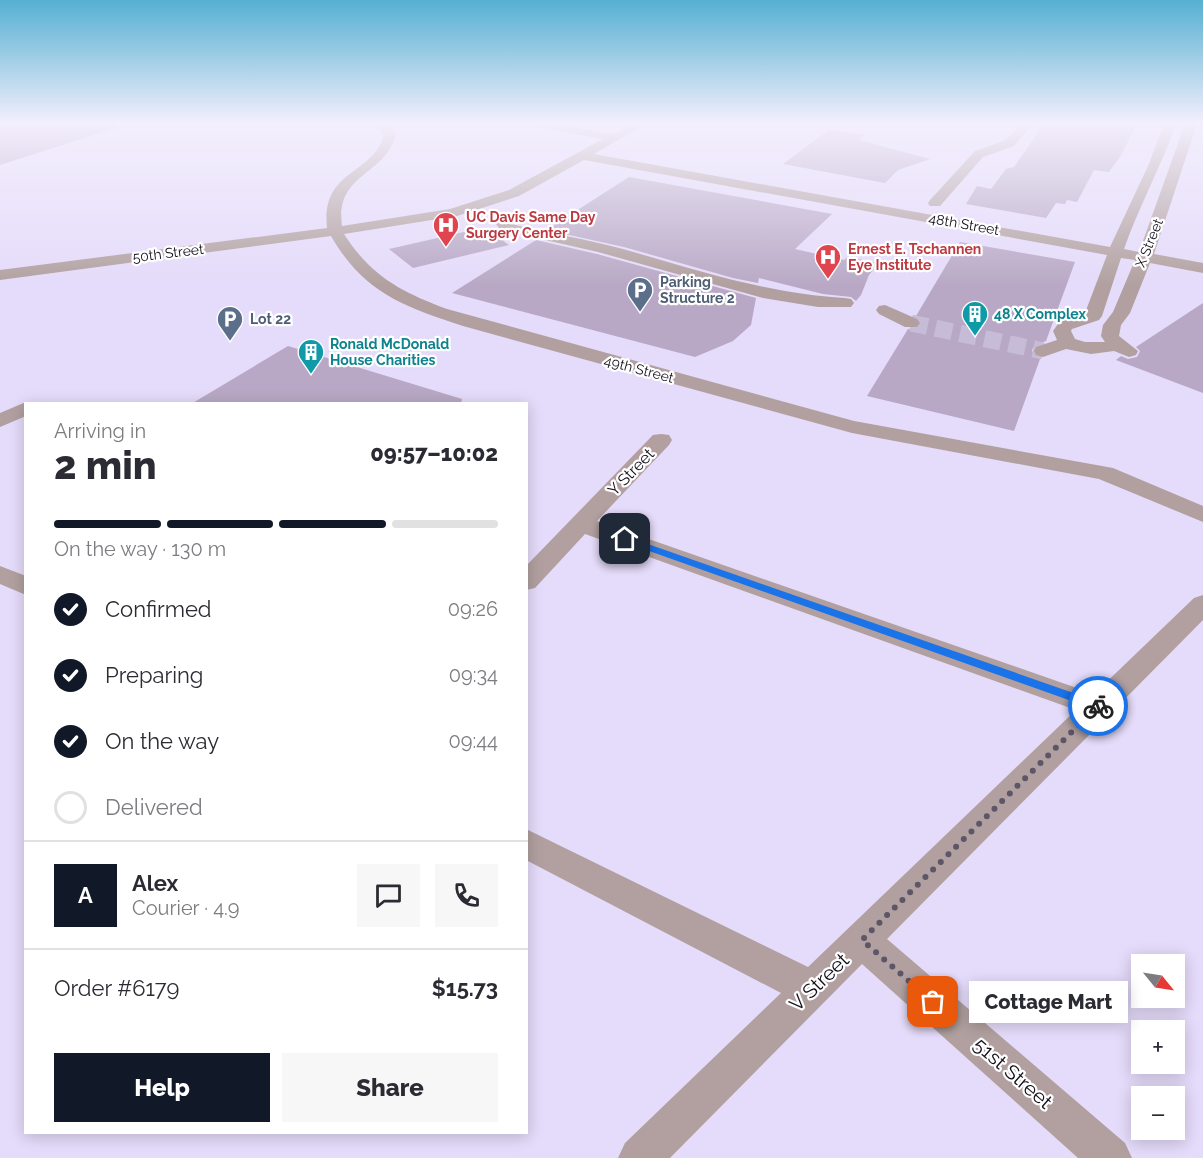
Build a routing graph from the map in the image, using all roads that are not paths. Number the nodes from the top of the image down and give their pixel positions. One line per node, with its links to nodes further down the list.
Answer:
1 (351, 178): 9 (street)
2 (542, 178): 9 (street, 50th Street)
3 (721, 178): 12 (street, 48th Street)
4 (957, 178): 7 (street)
5 (1148, 178): 12 (street, X Street)
6 (1175, 178): 14 (street, X Street)
7 (935, 202)
8 (502, 223): 15 (street)
9 (335, 231): 19 (street, 50th Street); 28 (street, 49th Street)
10 (1096, 240): 12 (street)
11 (654, 250): 15 (street)
12 (1114, 252): 14 (street, 48th Street); 23 (street, X Street)
13 (1172, 253): 14 (street)
14 (1147, 258): 16 (street, 48th Street); 17 (street, 48th Street); 23 (street, X Street)
15 (640, 259): 18 (street); 20 (street)
16 (1203, 259)
17 (1203, 268)
18 (626, 270)
19 (0, 275)
20 (852, 304)
21 (885, 310): 22 (street)
22 (911, 323)
23 (1067, 342): 24 (street)
24 (1043, 351)
25 (24, 409): 26 (street)
26 (0, 421)
27 (662, 440): 31 (street, Y Street)
28 (1105, 473): 29 (street, 49th Street); 30 (street, 49th Street)
29 (1203, 503)
30 (1203, 515)
31 (581, 524): 33 (street, Y Street); 36 (street)
32 (0, 574): 34 (street)
33 (528, 580)
34 (24, 586)
35 (1203, 604): 36 (street, V Street)
36 (1099, 707): 38 (street, V Street)
37 (528, 844): 39 (street)
38 (862, 940): 39 (street, V Street); 41 (street, 51st Street)
39 (812, 989): 40 (street, V Street)
40 (640, 1158)
41 (1110, 1158)

